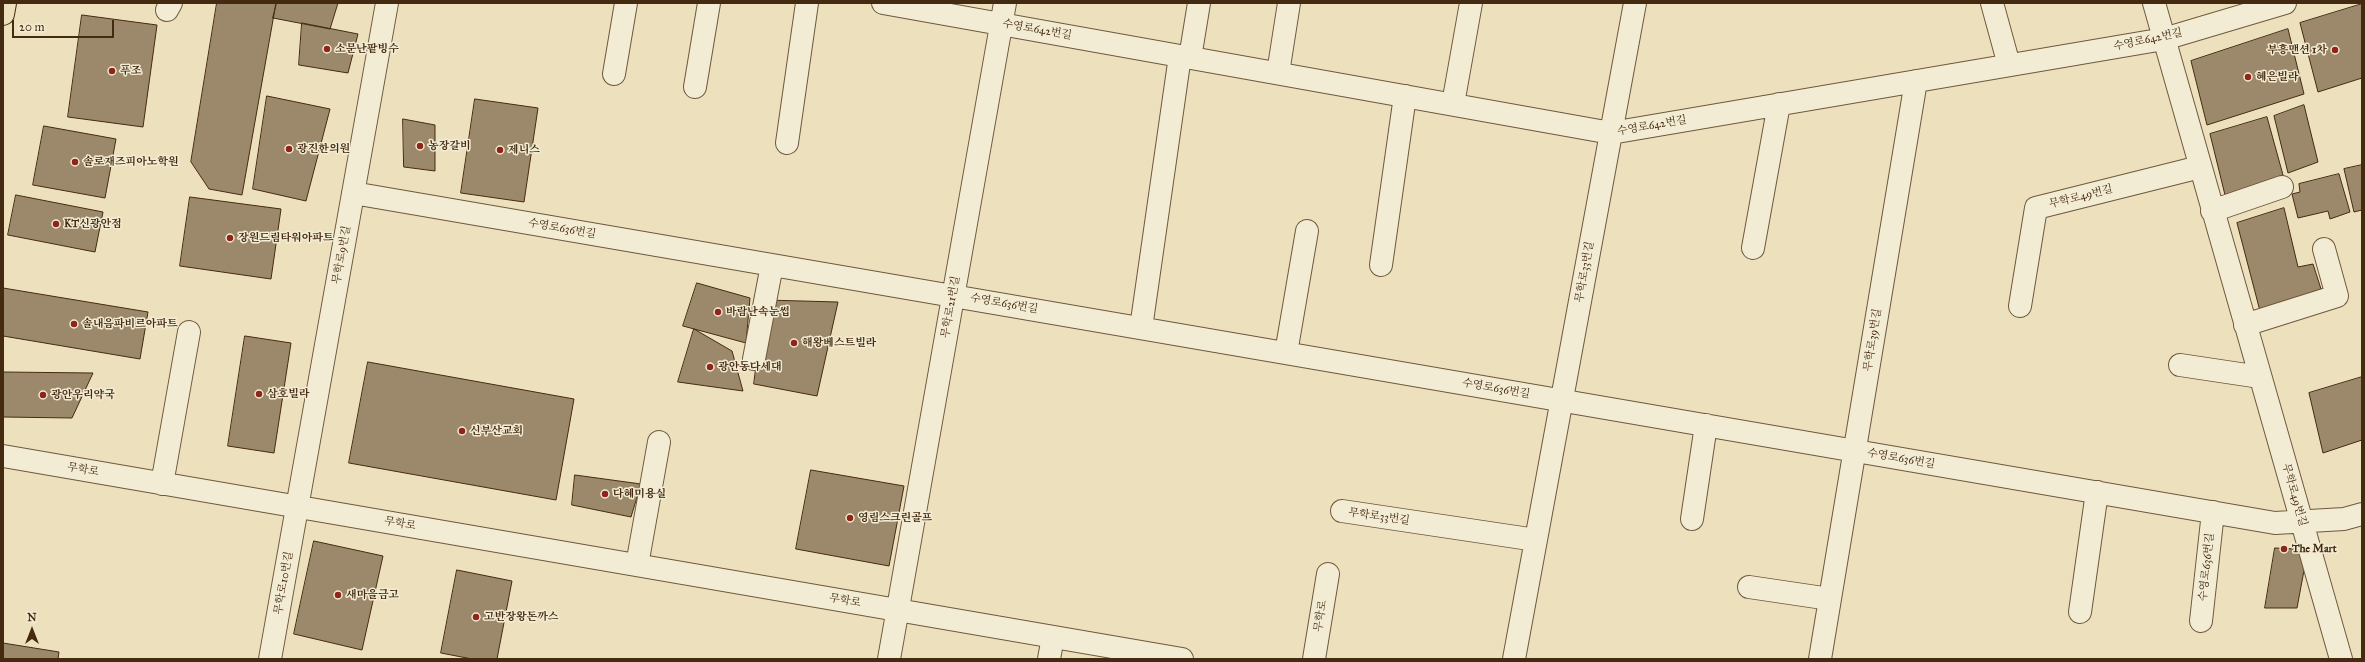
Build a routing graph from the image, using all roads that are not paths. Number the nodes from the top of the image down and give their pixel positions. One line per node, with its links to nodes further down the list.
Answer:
1 (5, 3): 15 (main road)
2 (387, 3): 30 (street, 무학로9번길)
3 (626, 3): 20 (street)
4 (709, 3): 22 (street)
5 (807, 3): 27 (street)
6 (884, 3): 14 (street, 수영로642번길)
7 (1199, 3): 17 (street)
8 (1289, 3): 19 (street)
9 (1471, 3): 24 (street)
10 (1636, 3): 26 (street, 무학로33번길)
11 (1992, 3): 18 (street)
12 (2154, 3): 16 (street, 무학로49번길)
13 (2285, 3): 16 (street, 수영로642번길)
14 (1003, 13): 17 (street, 수영로642번길); 37 (street, 무학로21번길)
15 (3, 14)
16 (2164, 39): 18 (street, 수영로642번길); 28 (street, 무학로49번길)
17 (1185, 57): 19 (street, 수영로642번길); 40 (street)
18 (2009, 65): 21 (street, 수영로642번길)
19 (1278, 73): 23 (street, 수영로642번길)
20 (614, 74)
21 (1916, 81): 25 (street, 수영로642번길); 49 (street, 무학로39번길)
22 (695, 87)
23 (1405, 96): 24 (street, 수영로642번길); 36 (street)
24 (1453, 104): 26 (street, 수영로642번길)
25 (1779, 104): 26 (street, 수영로642번길); 33 (street)
26 (1611, 133): 46 (street, 무학로33번길)
27 (787, 143)
28 (2200, 167): 31 (street, 무학로49번길); 38 (street, 무학로49번길)
29 (2282, 187): 31 (street)
30 (353, 193): 35 (street, 수영로636번길); 53 (street, 무학로9번길)
31 (2212, 211): 39 (street, 무학로49번길)
32 (1307, 230): 42 (street)
33 (1753, 248)
34 (2324, 249): 39 (street)
35 (772, 264): 37 (street, 수영로636번길); 43 (street)
36 (1381, 264)
37 (953, 296): 40 (street, 수영로636번길); 64 (street, 무학로21번길)
38 (2020, 306)
39 (2245, 325): 45 (street, 무학로49번길)
40 (1141, 328): 42 (street, 수영로636번길)
41 (189, 332): 51 (street)
42 (1286, 353): 46 (street, 수영로636번길)
43 (754, 359)
44 (2180, 365): 45 (street)
45 (2260, 377): 58 (street, 무학로49번길)
46 (1562, 400): 47 (street, 수영로636번길); 59 (street, 무학로33번길)
47 (1706, 425): 49 (street, 수영로636번길); 57 (street)
48 (659, 442): 60 (street)
49 (1854, 451): 52 (street, 수영로636번길); 63 (street, 무학로39번길)
50 (3, 456): 51 (street, 무학로)
51 (162, 484): 53 (street, 무학로)
52 (2097, 492): 55 (street, 수영로636번길); 65 (street)
53 (297, 506): 60 (street, 무학로); 68 (street, 무학로10번길)
54 (1342, 511): 59 (street, 무학로33번길)
55 (2213, 512): 58 (street, 수영로636번길); 66 (street, 수영로636번길)
56 (2362, 514): 58 (street, 수영로636번길)
57 (1692, 519)
58 (2301, 521): 75 (street, 무학로49번길)
59 (1536, 540): 73 (street, 무학로33번길)
60 (637, 565): 64 (street, 무학로)
61 (1328, 574): 72 (street, 무학로)
62 (1749, 587): 63 (street)
63 (1830, 599): 74 (street, 무학로39번길)
64 (897, 610): 67 (street, 무학로); 69 (street, 무학로21번길)
65 (2080, 612)
66 (2201, 621)
67 (1053, 637): 70 (street); 71 (street, 무학로)
68 (270, 659)
69 (889, 659)
70 (1049, 659)
71 (1182, 659)
72 (1314, 659)
73 (1514, 659)
74 (1820, 659)
75 (2341, 659)

